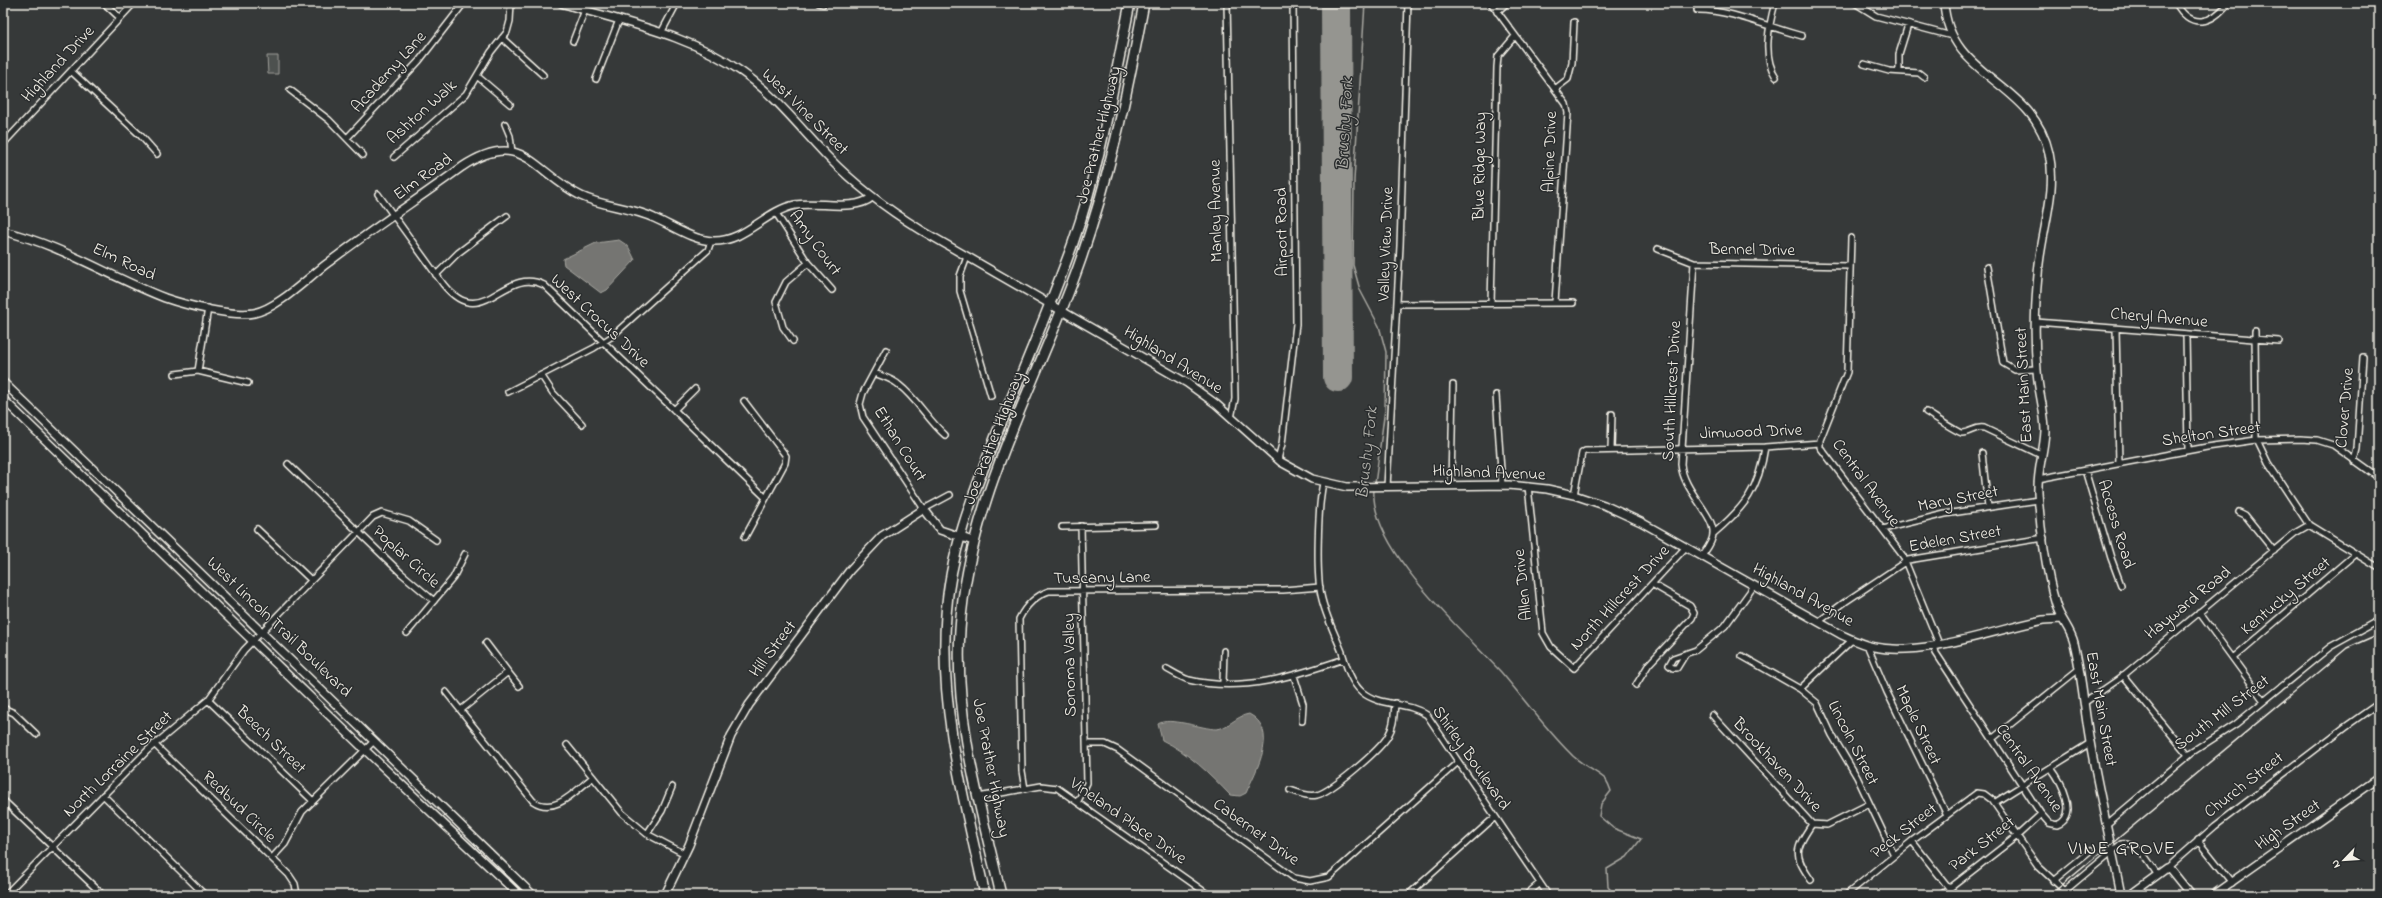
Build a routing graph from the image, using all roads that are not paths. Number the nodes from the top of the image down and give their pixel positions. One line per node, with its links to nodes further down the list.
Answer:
1 (104, 3): 22 (street)
2 (134, 3): 22 (street, Highland Drive)
3 (464, 3): 45 (street, Academy Lane)
4 (510, 3): 31 (street, Ashton Walk)
5 (561, 3): 19 (main road, West Vine Street)
6 (677, 3): 27 (street)
7 (1130, 3): 68 (highway, Joe Prather Highway)
8 (1144, 3): 73 (highway, Joe Prather Highway)
9 (1227, 3): 101 (street, Manley Avenue)
10 (1293, 3): 112 (street, Airport Road)
11 (1408, 3): 71 (street, Valley View Drive)
12 (1491, 3): 21 (street, Alpine Drive)
13 (1507, 3): 21 (street)
14 (1775, 3): 26 (street)
15 (1855, 3): 25 (street)
16 (1944, 3): 30 (main road, East Main Street)
17 (2176, 3): 18 (street)
18 (2228, 3)
19 (585, 10): 23 (main road, West Vine Street); 32 (street)
20 (1697, 10): 26 (street)
21 (1498, 12): 28 (street, Alpine Drive)
22 (120, 18): 34 (street, Highland Drive)
23 (619, 20): 27 (main road, West Vine Street); 40 (street)
24 (1574, 22): 41 (street)
25 (1908, 25): 30 (street); 35 (street)
26 (1768, 27): 29 (street); 38 (street)
27 (661, 33): 52 (main road, West Vine Street)
28 (1515, 36): 41 (street, Alpine Drive); 69 (street, Blue Ridge Way)
29 (1802, 36)
30 (1952, 36): 74 (main road, East Main Street)
31 (502, 38): 36 (street); 37 (street, Ashton Walk)
32 (573, 42)
33 (1864, 64): 35 (street)
34 (71, 71): 46 (street, Highland Drive); 48 (street)
35 (1899, 71): 39 (street)
36 (543, 75)
37 (477, 76): 43 (street); 50 (street, Ashton Walk)
38 (1776, 77)
39 (1924, 77)
40 (596, 79)
41 (1555, 89): 67 (street, Alpine Drive)
42 (290, 90): 45 (street)
43 (510, 104)
44 (505, 124): 47 (street)
45 (347, 138): 49 (street)
46 (3, 144)
47 (512, 152): 54 (main road, Elm Road); 58 (main road, Elm Road)
48 (157, 154)
49 (363, 155)
50 (394, 157)
51 (378, 194): 54 (street, West Crocus Drive)
52 (872, 197): 53 (main road, Elm Road); 60 (main road, West Vine Street)
53 (776, 213): 58 (main road, Elm Road); 61 (street, Amy Court)
54 (394, 216): 65 (street, West Crocus Drive); 72 (main road, Elm Road)
55 (507, 216): 65 (street)
56 (3, 231): 72 (main road, Elm Road)
57 (1851, 238): 63 (street, Central Avenue)
58 (711, 241): 81 (street)
59 (1658, 249): 62 (street, Bennel Drive)
60 (967, 256): 68 (main road, Highland Avenue); 95 (street)
61 (808, 263): 66 (street, Amy Court); 79 (street)
62 (1694, 263): 63 (street, Bennel Drive); 107 (street, South Hillcrest Drive)
63 (1849, 266): 105 (street, Central Avenue)
64 (1986, 267): 84 (street)
65 (436, 275): 81 (street, West Crocus Drive)
66 (832, 290)
67 (1555, 302): 69 (street); 70 (street)
68 (1049, 303): 73 (main road, Highland Avenue); 140 (highway, Joe Prather Highway)
69 (1491, 303): 71 (street)
70 (1573, 303)
71 (1398, 304): 123 (street, Valley View Drive)
72 (208, 308): 85 (street)
73 (1062, 310): 101 (main road, Highland Avenue); 143 (highway, Joe Prather Highway)
74 (2036, 322): 75 (street, Cheryl Avenue); 84 (main road, East Main Street)
75 (2116, 329): 77 (street, Cheryl Avenue); 114 (street)
76 (2254, 331): 78 (street)
77 (2186, 334): 78 (street, Cheryl Avenue); 109 (street)
78 (2254, 339): 80 (street, Cheryl Avenue); 104 (street)
79 (793, 341)
80 (2279, 341)
81 (604, 342): 88 (street); 98 (street, West Crocus Drive)
82 (886, 350): 86 (street, Ethan Court)
83 (2364, 357): 113 (street, Clover Drive)
84 (2036, 369): 111 (main road, East Main Street)
85 (198, 371): 87 (street); 90 (street)
86 (874, 373): 103 (street); 129 (street, Ethan Court)
87 (175, 374)
88 (541, 376): 93 (street); 102 (street)
89 (3, 382): 162 (main road, West Lincoln Trail Boulevard)
90 (248, 383)
91 (1452, 385): 120 (street)
92 (695, 389): 98 (street)
93 (508, 392)
94 (1496, 395): 121 (street)
95 (991, 396)
96 (3, 399): 165 (main road, West Lincoln Trail Boulevard)
97 (744, 401): 126 (street)
98 (674, 410): 126 (street, West Crocus Drive)
99 (1926, 412): 111 (street)
100 (1612, 414): 108 (street)
101 (1231, 418): 112 (main road, Highland Avenue)
102 (582, 424)
103 (945, 435)
104 (2256, 440): 109 (street, Shelton Street); 113 (street, Shelton Street); 132 (street)
105 (1820, 443): 106 (street, Jimwood Drive); 136 (street, Central Avenue)
106 (1764, 447): 107 (street, Jimwood Drive); 138 (street)
107 (1681, 448): 108 (street, Jimwood Drive); 138 (street, South Hillcrest Drive)
108 (1611, 450): 125 (street, Jimwood Drive)
109 (2188, 450): 114 (street, Shelton Street)
110 (1982, 453): 128 (street)
111 (2041, 455): 118 (main road, East Main Street)
112 (1278, 459): 119 (main road, Highland Avenue)
113 (2354, 461): 117 (street, Shelton Street)
114 (2119, 463): 116 (street, Shelton Street)
115 (288, 464): 137 (street, Poplar Circle)
116 (2085, 470): 118 (street, Shelton Street); 153 (street, Access Road)
117 (2379, 478)
118 (2038, 479): 127 (main road, East Main Street)
119 (1323, 483): 123 (main road, Highland Avenue); 155 (street, Shirley Boulevard)
120 (1451, 485): 121 (main road, Highland Avenue); 123 (main road, Highland Avenue)
121 (1502, 485): 122 (main road, Highland Avenue)
122 (1528, 486): 125 (main road, Highland Avenue); 174 (street, Allen Drive)
123 (1384, 487)
124 (950, 495): 129 (street)
125 (1574, 495): 144 (main road, Highland Avenue)
126 (766, 498): 139 (street)
127 (2038, 500): 128 (street, Mary Street); 141 (main road, East Main Street)
128 (1988, 507): 136 (street, Mary Street)
129 (924, 509): 140 (main road); 230 (main road, Hill Street)
130 (2239, 512): 145 (street)
131 (1156, 525): 133 (street)
132 (2309, 525): 145 (street, Hayward Road); 147 (street)
133 (1081, 526): 134 (street); 156 (street, Sonoma Valley)
134 (1062, 527)
135 (257, 529): 151 (street)
136 (1883, 529): 149 (street, Central Avenue)
137 (359, 533): 142 (street, North Lorraine Street); 151 (street, North Lorraine Street); 157 (street, Poplar Circle)
138 (1713, 534): 148 (street)
139 (744, 537)
140 (958, 537): 143 (main road); 248 (highway, Joe Prather Highway)
141 (2044, 538): 149 (street, Edelen Street); 159 (main road, East Main Street)
142 (436, 540)
143 (973, 541): 212 (highway, Joe Prather Highway)
144 (1686, 547): 148 (main road, Highland Avenue); 152 (street, North Hillcrest Drive)
145 (2274, 551): 158 (street, Hayward Road)
146 (465, 554): 157 (street)
147 (2355, 554): 150 (street); 172 (street, Kentucky Street)
148 (1702, 556): 154 (main road, Highland Avenue)
149 (1906, 561): 161 (street, Edelen Street); 167 (street, Central Avenue)
150 (2379, 568)
151 (311, 580): 162 (street, North Lorraine Street)
152 (1652, 584): 174 (street, North Hillcrest Drive); 181 (street)
153 (2121, 585)
154 (1754, 586): 161 (main road, Highland Avenue); 170 (street)
155 (1320, 587): 156 (street, Tuscany Lane); 173 (street, Shirley Boulevard)
156 (1083, 591): 200 (street, Sonoma Valley); 209 (street, Tuscany Lane)
157 (434, 601): 163 (street)
158 (2199, 612): 172 (street); 178 (street, Hayward Road)
159 (2061, 619): 167 (main road, Highland Avenue); 176 (main road, East Main Street)
160 (2379, 620): 186 (street, South Mill Street)
161 (1818, 622): 164 (main road, Highland Avenue)
162 (263, 632): 165 (street, North Lorraine Street); 196 (main road, West Lincoln Trail Boulevard)
163 (407, 633)
164 (1852, 640): 168 (main road, Highland Avenue); 183 (street)
165 (253, 641): 185 (street, North Lorraine Street); 201 (main road, West Lincoln Trail Boulevard)
166 (486, 643): 177 (street)
167 (1936, 644): 168 (main road, Highland Avenue); 195 (street, Central Avenue)
168 (1867, 645): 219 (street, Maple Street)
169 (1224, 651): 180 (street)
170 (1685, 655)
171 (1742, 656): 183 (street, Lincoln Street)
172 (2233, 658): 186 (street)
173 (1344, 659): 179 (street); 187 (street, Shirley Boulevard)
174 (1574, 668)
175 (1167, 669): 180 (street)
176 (2079, 669): 188 (main road, East Main Street); 195 (street)
177 (508, 672): 182 (street); 191 (street)
178 (2123, 675): 188 (street, Hayward Road); 202 (street)
179 (1294, 676): 180 (street); 193 (street)
180 (1223, 683)
181 (1636, 685)
182 (519, 686)
183 (1800, 689): 217 (street, Lincoln Street)
184 (446, 692): 191 (street)
185 (208, 700): 198 (street, North Lorraine Street); 214 (street, Beech Street)
186 (2264, 701): 202 (street, South Mill Street)
187 (1395, 703): 203 (street, Shirley Boulevard); 210 (street)
188 (2084, 703): 197 (main road, East Main Street)
189 (2379, 703): 225 (street, Church Street)
190 (3, 708): 194 (street)
191 (461, 710): 205 (street)
192 (1712, 715): 221 (street, Brookhaven Drive)
193 (1302, 720)
194 (36, 734)
195 (1992, 739): 208 (street, Central Avenue)
196 (374, 741): 201 (street); 246 (main road, West Lincoln Trail Boulevard)
197 (2090, 743): 204 (street); 222 (main road, East Main Street)
198 (154, 744): 211 (street, North Lorraine Street); 232 (street, Redbud Circle)
199 (567, 744): 205 (street)
200 (1086, 744): 203 (street, Cabernet Drive); 215 (street, Sonoma Valley)
201 (364, 749): 214 (street); 245 (main road, West Lincoln Trail Boulevard)
202 (2188, 755): 222 (street, South Mill Street)
203 (1458, 762): 220 (street, Shirley Boulevard)
204 (2051, 768): 208 (street); 218 (street, Central Avenue)
205 (593, 777): 223 (street)
206 (2379, 778): 237 (main road, High Street)
207 (672, 787): 223 (street)
208 (2023, 787): 216 (street); 218 (street, Central Avenue)
209 (1025, 789): 212 (street, Vineland Place Drive); 215 (street, Vineland Place Drive)
210 (1290, 790)
211 (103, 795): 227 (street, North Lorraine Street); 243 (street)
212 (978, 796): 249 (highway, Joe Prather Highway)
213 (3, 800): 227 (street)
214 (313, 801): 232 (street)
215 (1078, 801): 250 (street, Vineland Place Drive)
216 (1994, 803): 219 (street, Peck Street); 224 (street)
217 (1868, 804): 221 (street, Brookhaven Drive); 231 (street, Lincoln Street)
218 (2041, 814): 224 (street, Park Street)
219 (1947, 815): 226 (street, Peck Street)
220 (1495, 817): 238 (street, Shirley Boulevard); 251 (street)
221 (1812, 824): 235 (street)
222 (2107, 824): 228 (main road, East Main Street)
223 (647, 834): 230 (street)
224 (2017, 836): 236 (street); 239 (street, Park Street)
225 (2198, 840): 233 (street, Church Street); 237 (street)
226 (1912, 841): 231 (street, Peck Street); 239 (street)
227 (53, 846): 241 (street, North Lorraine Street); 242 (street)
228 (2112, 847): 234 (street); 240 (street); 257 (main road, East Main Street)
229 (2091, 850): 236 (street)
230 (685, 854): 247 (main road, Hill Street)
231 (1894, 855): 254 (street, Peck Street)
232 (272, 858): 244 (street, Redbud Circle)
233 (2167, 868): 234 (main road, Church Street); 259 (main road)
234 (2157, 874): 258 (main road, Church Street)
235 (1811, 880)
236 (2053, 881): 240 (street)
237 (2232, 883): 260 (main road, High Street)
238 (1540, 884): 252 (street); 253 (street, Shirley Boulevard)
239 (1949, 888): 255 (street, Park Street)
240 (2065, 891): 256 (street)
241 (5, 895)
242 (103, 895)
243 (205, 895)
244 (298, 895)
245 (519, 895)
246 (533, 895)
247 (665, 895)
248 (985, 895)
249 (1001, 895)
250 (1209, 895)
251 (1408, 895)
252 (1526, 895)
253 (1548, 895)
254 (1846, 895)
255 (1940, 895)
256 (2060, 895)
257 (2121, 895)
258 (2130, 895)
259 (2191, 895)
260 (2213, 895)

